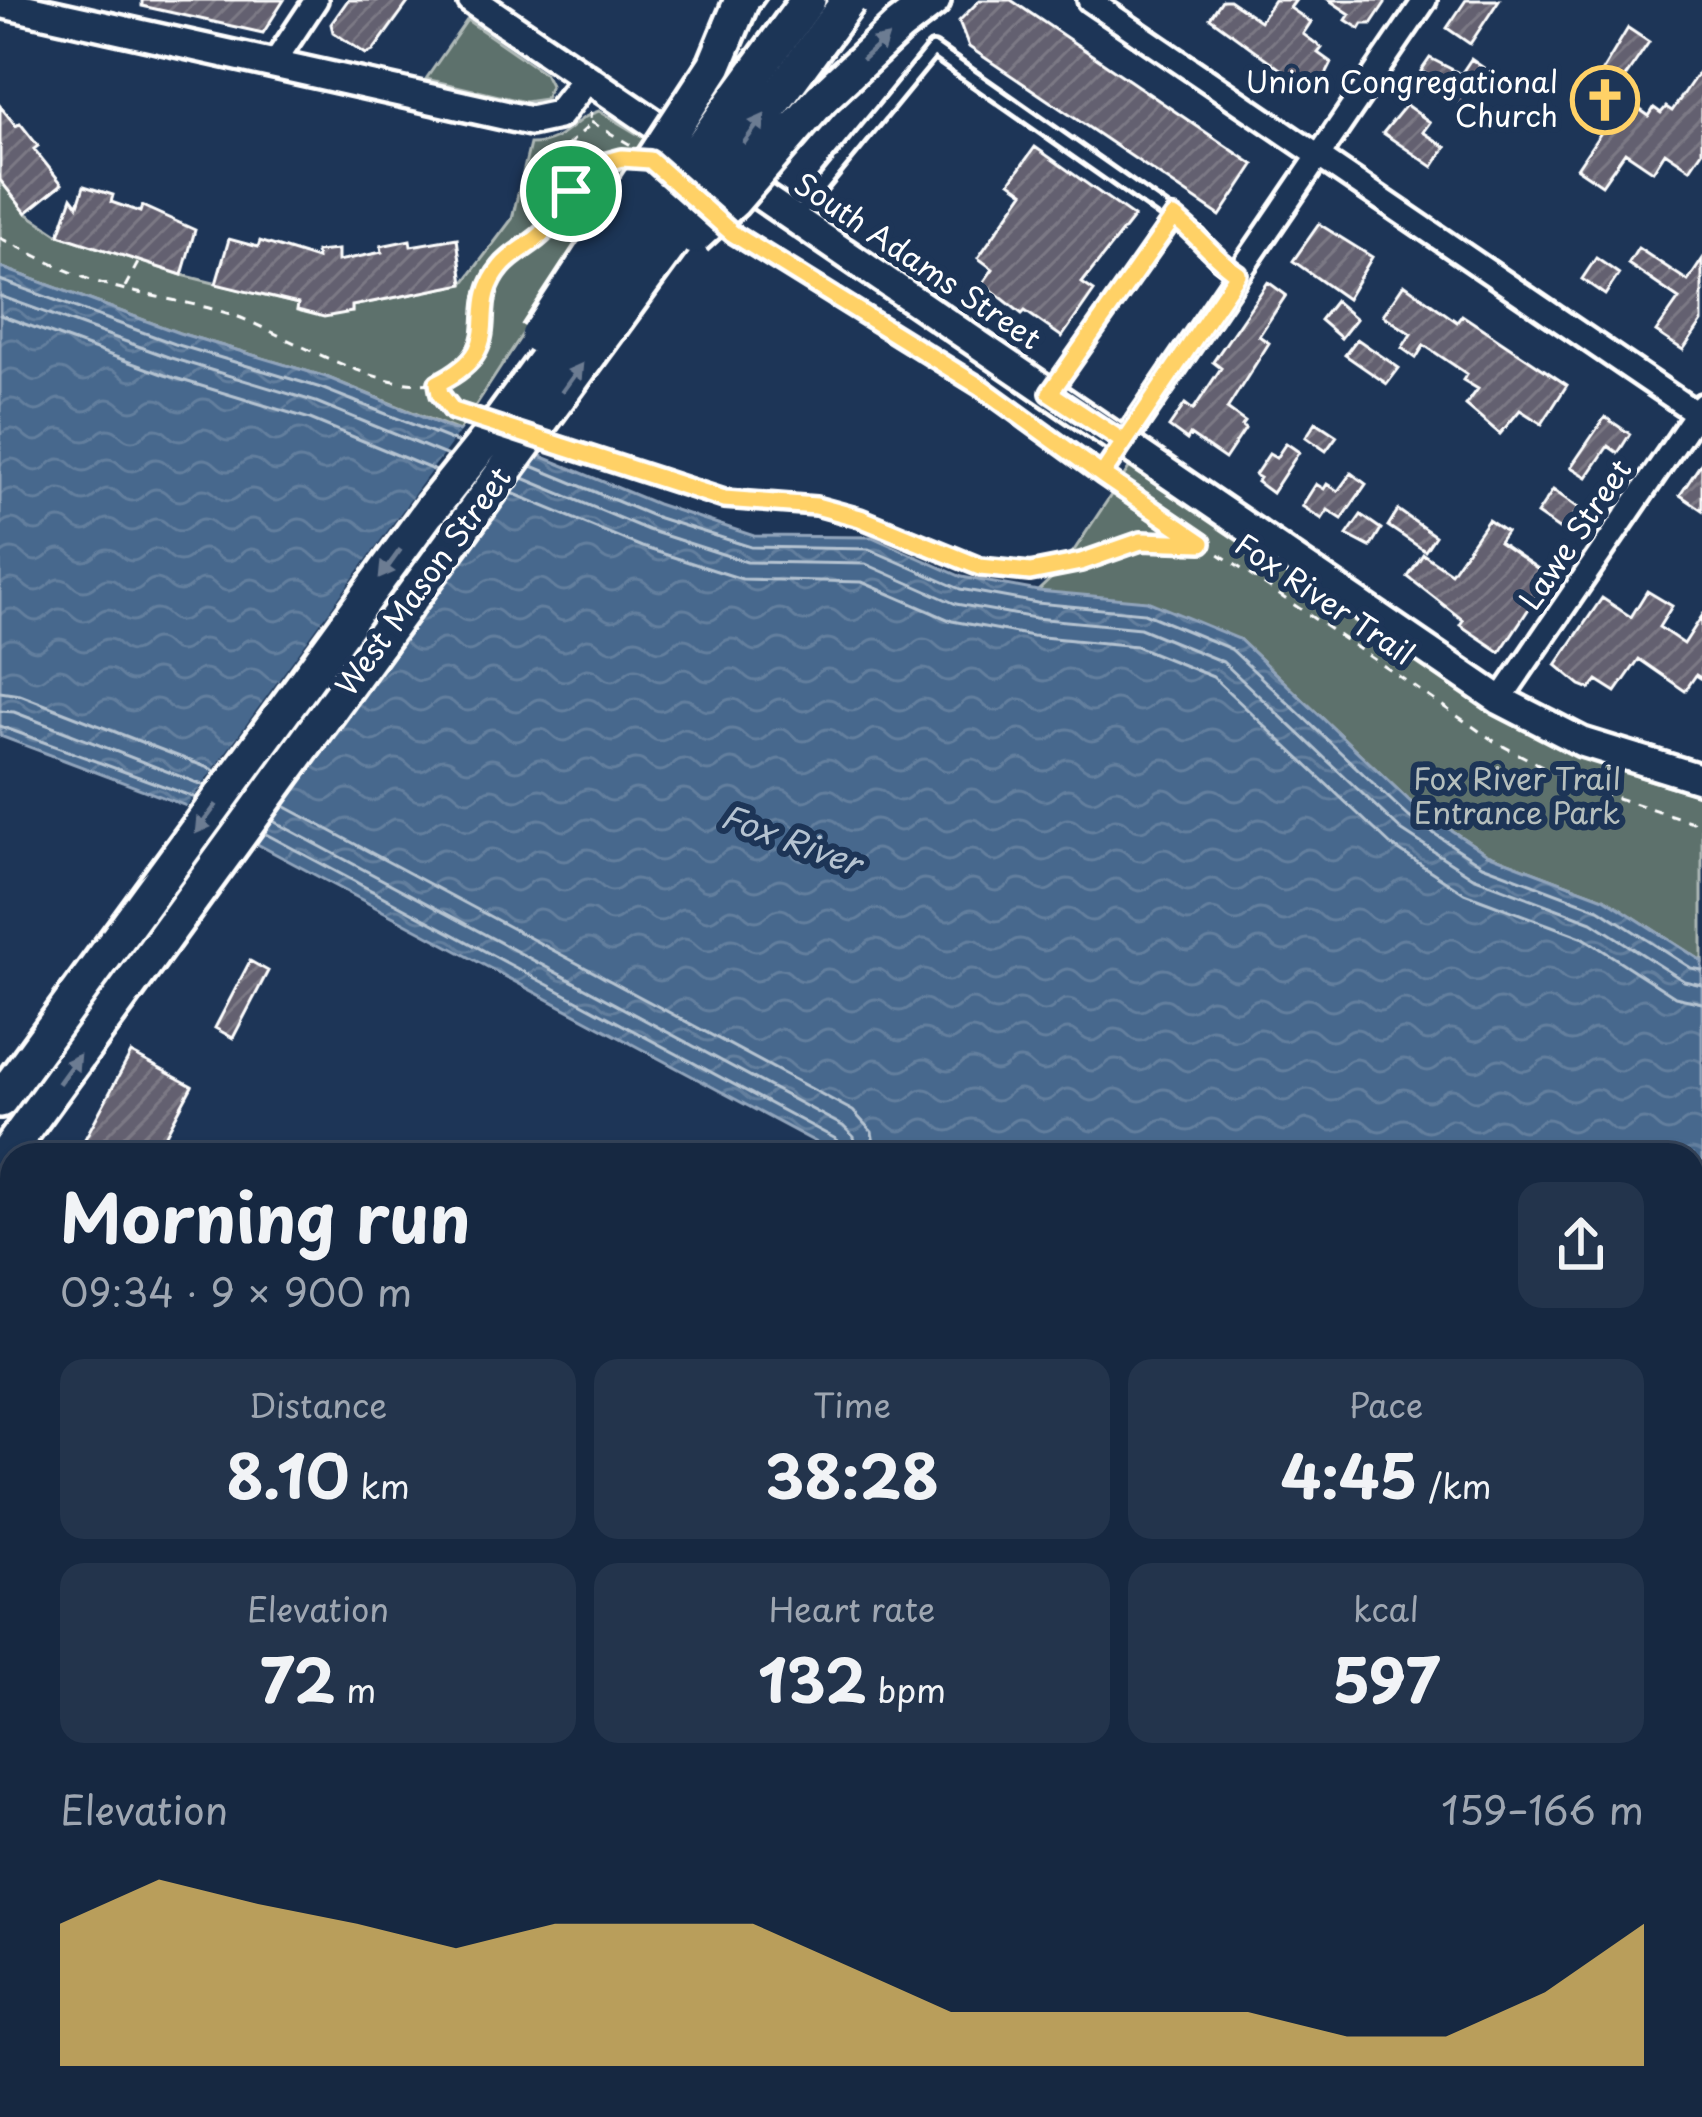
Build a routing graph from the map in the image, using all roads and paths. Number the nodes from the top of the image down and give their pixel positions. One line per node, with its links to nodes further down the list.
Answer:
1 (316, 0): 11 (street)
2 (472, 0): 12 (street, South Adams Street)
3 (742, 0): 34 (main road, bridge)
4 (781, 0): 14 (street)
5 (808, 0): 34 (main road, West Mason Street, bridge)
6 (849, 0): 26 (main road, West Mason Street, one-way to 6, bridge)
7 (933, 0): 26 (main road, one-way to 7, bridge)
8 (1090, 0): 16 (street)
9 (1425, 0): 16 (street)
10 (0, 3): 11 (street)
11 (272, 66): 12 (street)
12 (581, 87): 13 (path); 14 (street, South Adams Street)
13 (591, 122): 15 (path); 18 (path)
14 (681, 142): 20 (street, South Adams Street)
15 (635, 148)
16 (1319, 155): 24 (street); 29 (street)
17 (635, 159): 18 (path)
18 (571, 191): 27 (path)
19 (1174, 217): 20 (lane); 24 (lane); 28 (lane)
20 (794, 219): 28 (street, South Adams Street)
21 (732, 233): 33 (path, Fox River Trail)
22 (0, 238): 25 (path)
23 (139, 261): 25 (path)
24 (1238, 274): 32 (street)
25 (124, 289): 27 (path)
26 (636, 292): 42 (main road, West Mason Street, one-way to 26, bridge)
27 (438, 383): 30 (path)
28 (1050, 393): 32 (street, South Adams Street)
29 (1700, 411): 36 (street, Lawe Street)
30 (476, 418)
31 (543, 440): 35 (path)
32 (1124, 442): 33 (lane); 36 (street, South Adams Street)
33 (1102, 475): 35 (path, Fox River Trail)
34 (430, 509): 39 (main road, West Mason Street, one-way to 39)
35 (1202, 543): 38 (path, Fox River Trail)
36 (1500, 700): 37 (street, South Adams Street)
37 (1702, 779)
38 (1702, 825)
39 (80, 992): 40 (main road); 41 (main road, West Mason Street)
40 (0, 1062)
41 (0, 1100)
42 (15, 1143)

